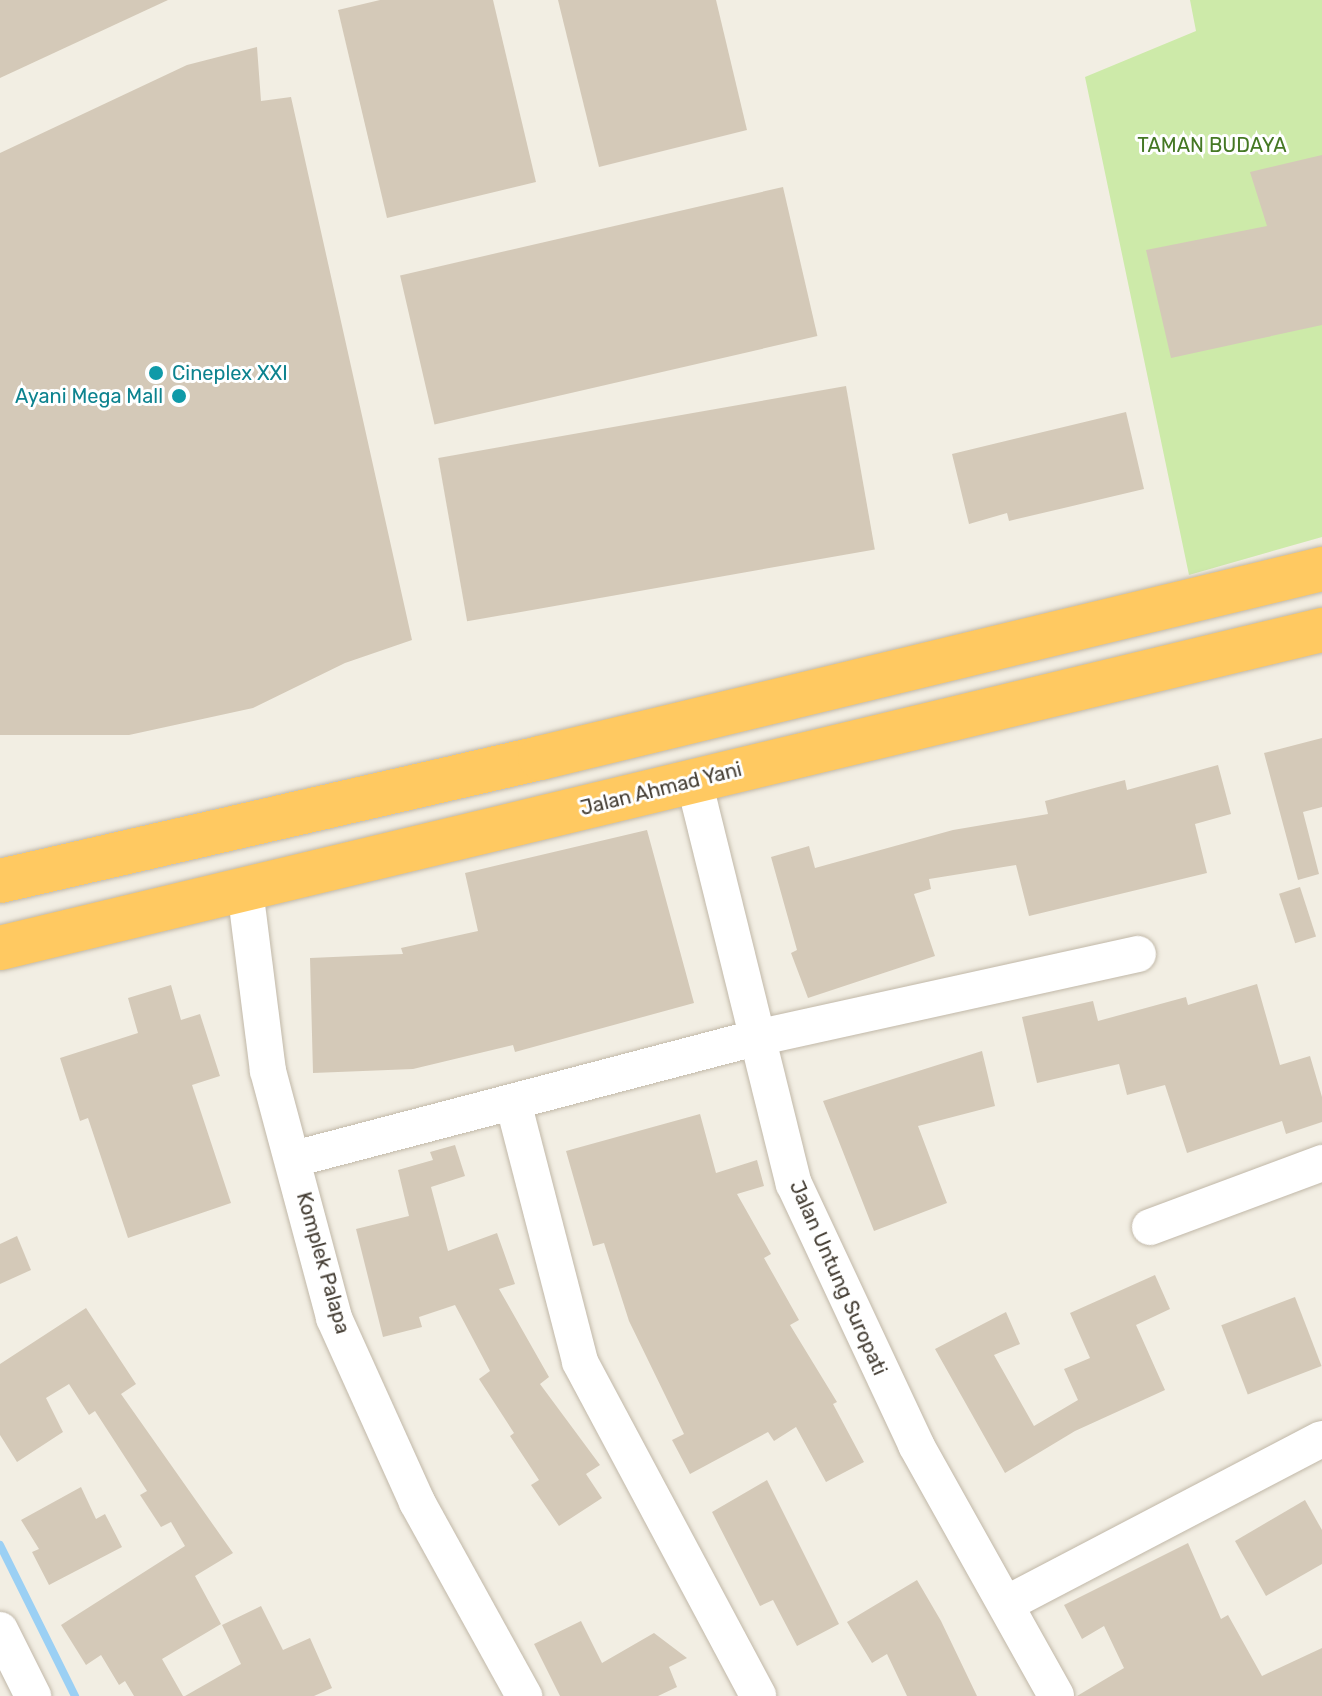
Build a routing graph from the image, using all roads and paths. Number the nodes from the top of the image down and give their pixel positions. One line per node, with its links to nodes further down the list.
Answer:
1 (1322, 569): 4 (highway)
2 (1322, 630): 3 (highway, Jalan Ahmad Yani)
3 (694, 781): 5 (highway, Jalan Ahmad Yani); 8 (street, Jalan Untung Suropati)
4 (0, 881)
5 (245, 889): 6 (highway, Jalan Ahmad Yani); 10 (street, Komplek Palapa)
6 (0, 948)
7 (1138, 954): 8 (street)
8 (756, 1038): 9 (street); 14 (street, Jalan Untung Suropati)
9 (513, 1102): 10 (street); 18 (street)
10 (294, 1159): 17 (street, Komplek Palapa)
11 (1322, 1163): 12 (street)
12 (1150, 1227)
13 (1322, 1439): 14 (street)
14 (1006, 1604): 19 (street, Jalan Untung Suropati)
15 (0, 1630): 16 (street)
16 (26, 1694)
17 (518, 1694)
18 (758, 1696)
19 (1056, 1696)

